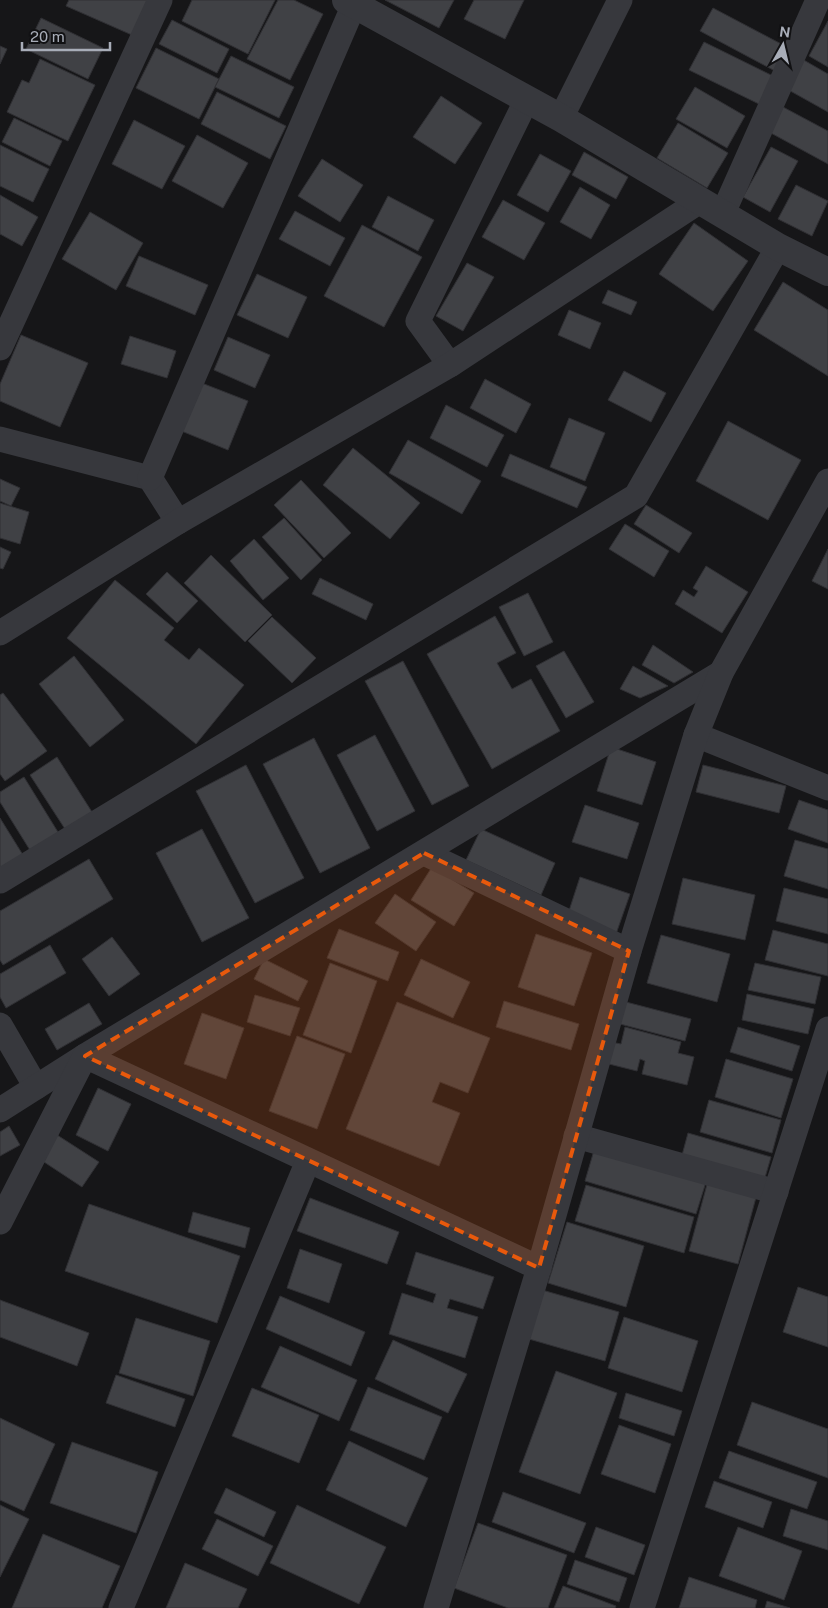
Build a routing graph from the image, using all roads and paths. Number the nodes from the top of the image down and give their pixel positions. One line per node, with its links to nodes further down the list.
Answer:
1 (160, 0): 10 (street)
2 (620, 0): 6 (street)
3 (818, 0): 7 (street)
4 (352, 2): 5 (street); 13 (street)
5 (526, 101): 6 (street); 11 (street)
6 (561, 118): 7 (street)
7 (712, 207): 8 (street); 11 (street)
8 (778, 248): 9 (street); 21 (street)
9 (828, 272)
10 (0, 348)
11 (450, 365): 15 (street)
12 (0, 439): 13 (street)
13 (150, 478): 15 (street)
14 (828, 481): 17 (street)
15 (178, 522): 16 (street)
16 (0, 633)
17 (721, 673): 18 (street); 20 (street)
18 (696, 735): 19 (street); 22 (street)
19 (828, 788)
20 (424, 853): 22 (street); 25 (street)
21 (0, 881)
22 (629, 951): 28 (street)
23 (0, 1025): 26 (street)
24 (828, 1029): 30 (street)
25 (85, 1056): 26 (street); 29 (street); 31 (street)
26 (36, 1087): 27 (street)
27 (0, 1110)
28 (576, 1136): 30 (street); 32 (street)
29 (308, 1161): 32 (street); 33 (street)
30 (776, 1192): 35 (street)
31 (0, 1222)
32 (539, 1268): 34 (street)
33 (121, 1608)
34 (436, 1608)
35 (642, 1608)

